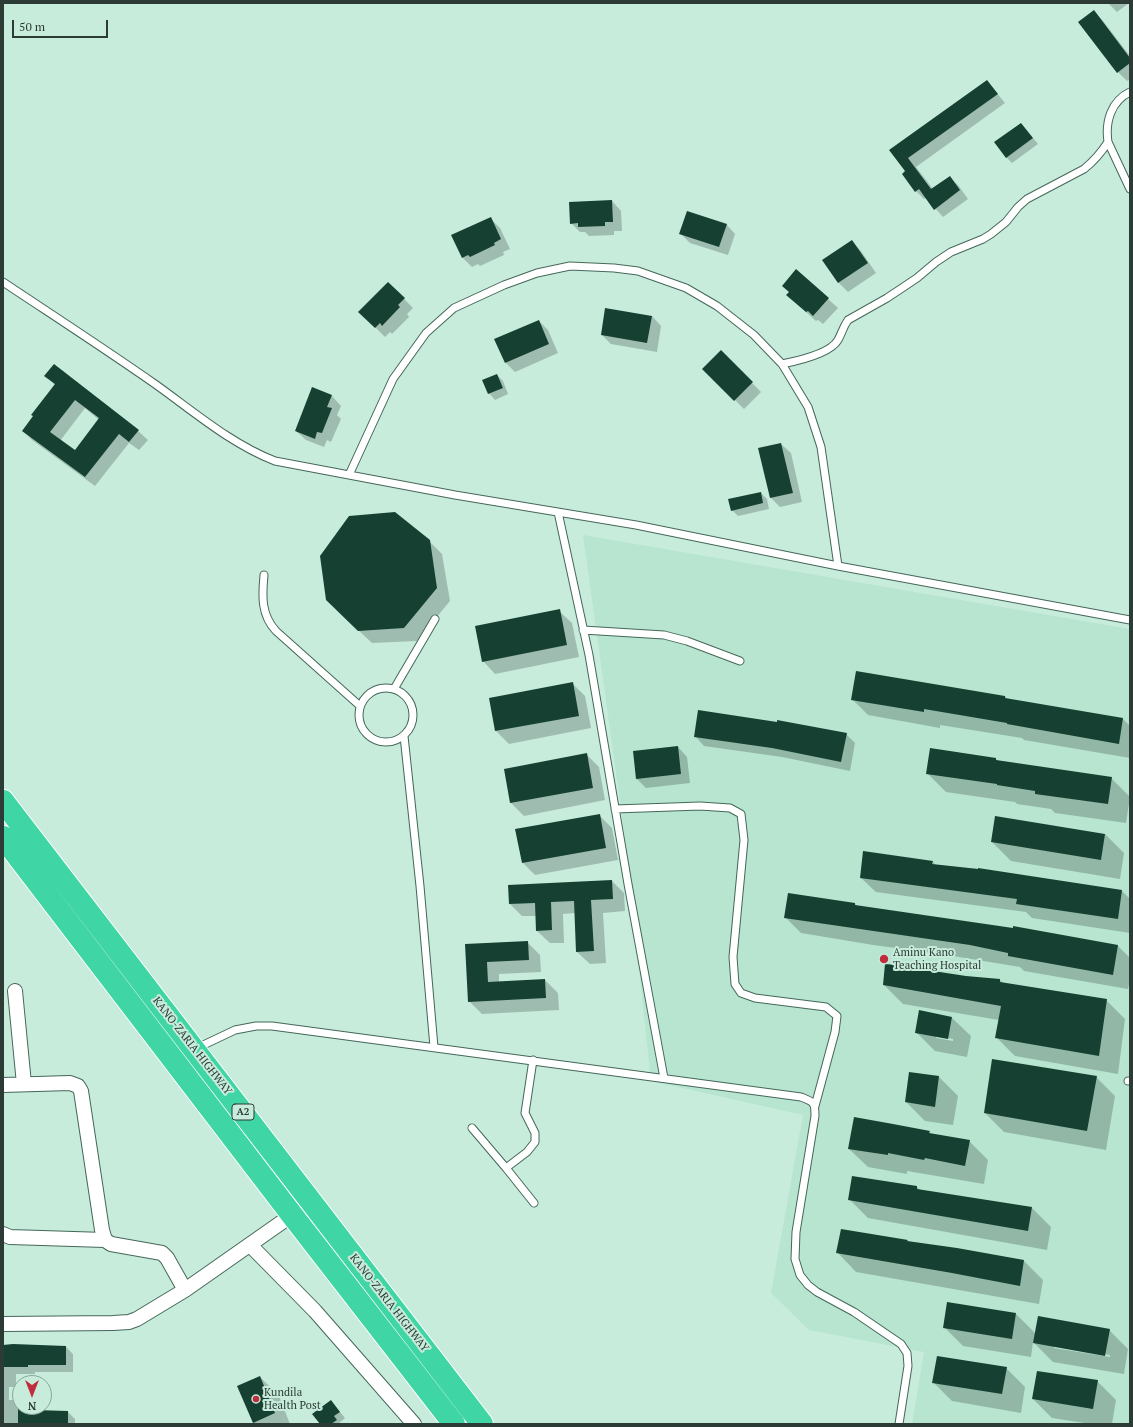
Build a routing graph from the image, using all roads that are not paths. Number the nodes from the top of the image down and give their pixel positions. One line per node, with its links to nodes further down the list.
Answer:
1 (1130, 92): 2 (lane)
2 (1108, 142): 3 (lane); 5 (lane)
3 (1130, 189)
4 (3, 282): 6 (lane)
5 (782, 364): 6 (lane); 8 (lane)
6 (349, 475): 7 (lane)
7 (558, 512): 8 (lane); 12 (lane)
8 (838, 566): 11 (lane)
9 (264, 575): 15 (lane)
10 (434, 619): 14 (lane)
11 (1130, 620)
12 (583, 630): 13 (lane); 18 (lane)
13 (740, 661)
14 (394, 689): 15 (lane); 16 (lane)
15 (360, 706): 16 (lane)
16 (404, 736): 21 (lane)
17 (3, 801): 22 (highway, KANO-ZARIA HIGHWAY / A2)
18 (615, 809): 24 (lane); 27 (lane)
19 (3, 837): 31 (highway, KANO-ZARIA HIGHWAY / A2)
20 (15, 991): 25 (street)
21 (434, 1047): 22 (lane); 23 (lane)
22 (195, 1050): 39 (highway, KANO-ZARIA HIGHWAY / A2)
23 (533, 1060): 24 (lane); 29 (lane)
24 (664, 1078): 27 (lane)
25 (24, 1084): 26 (street); 33 (street)
26 (3, 1085)
27 (815, 1106): 40 (lane)
28 (472, 1128): 29 (lane)
29 (506, 1168): 30 (lane)
30 (534, 1203)
31 (292, 1215): 34 (street); 38 (highway, KANO-ZARIA HIGHWAY / A2)
32 (3, 1234): 33 (street)
33 (105, 1240): 35 (street)
34 (250, 1245): 35 (street); 37 (street)
35 (185, 1290): 36 (street)
36 (3, 1324)
37 (414, 1424)
38 (454, 1424)
39 (482, 1424)
40 (899, 1424)

